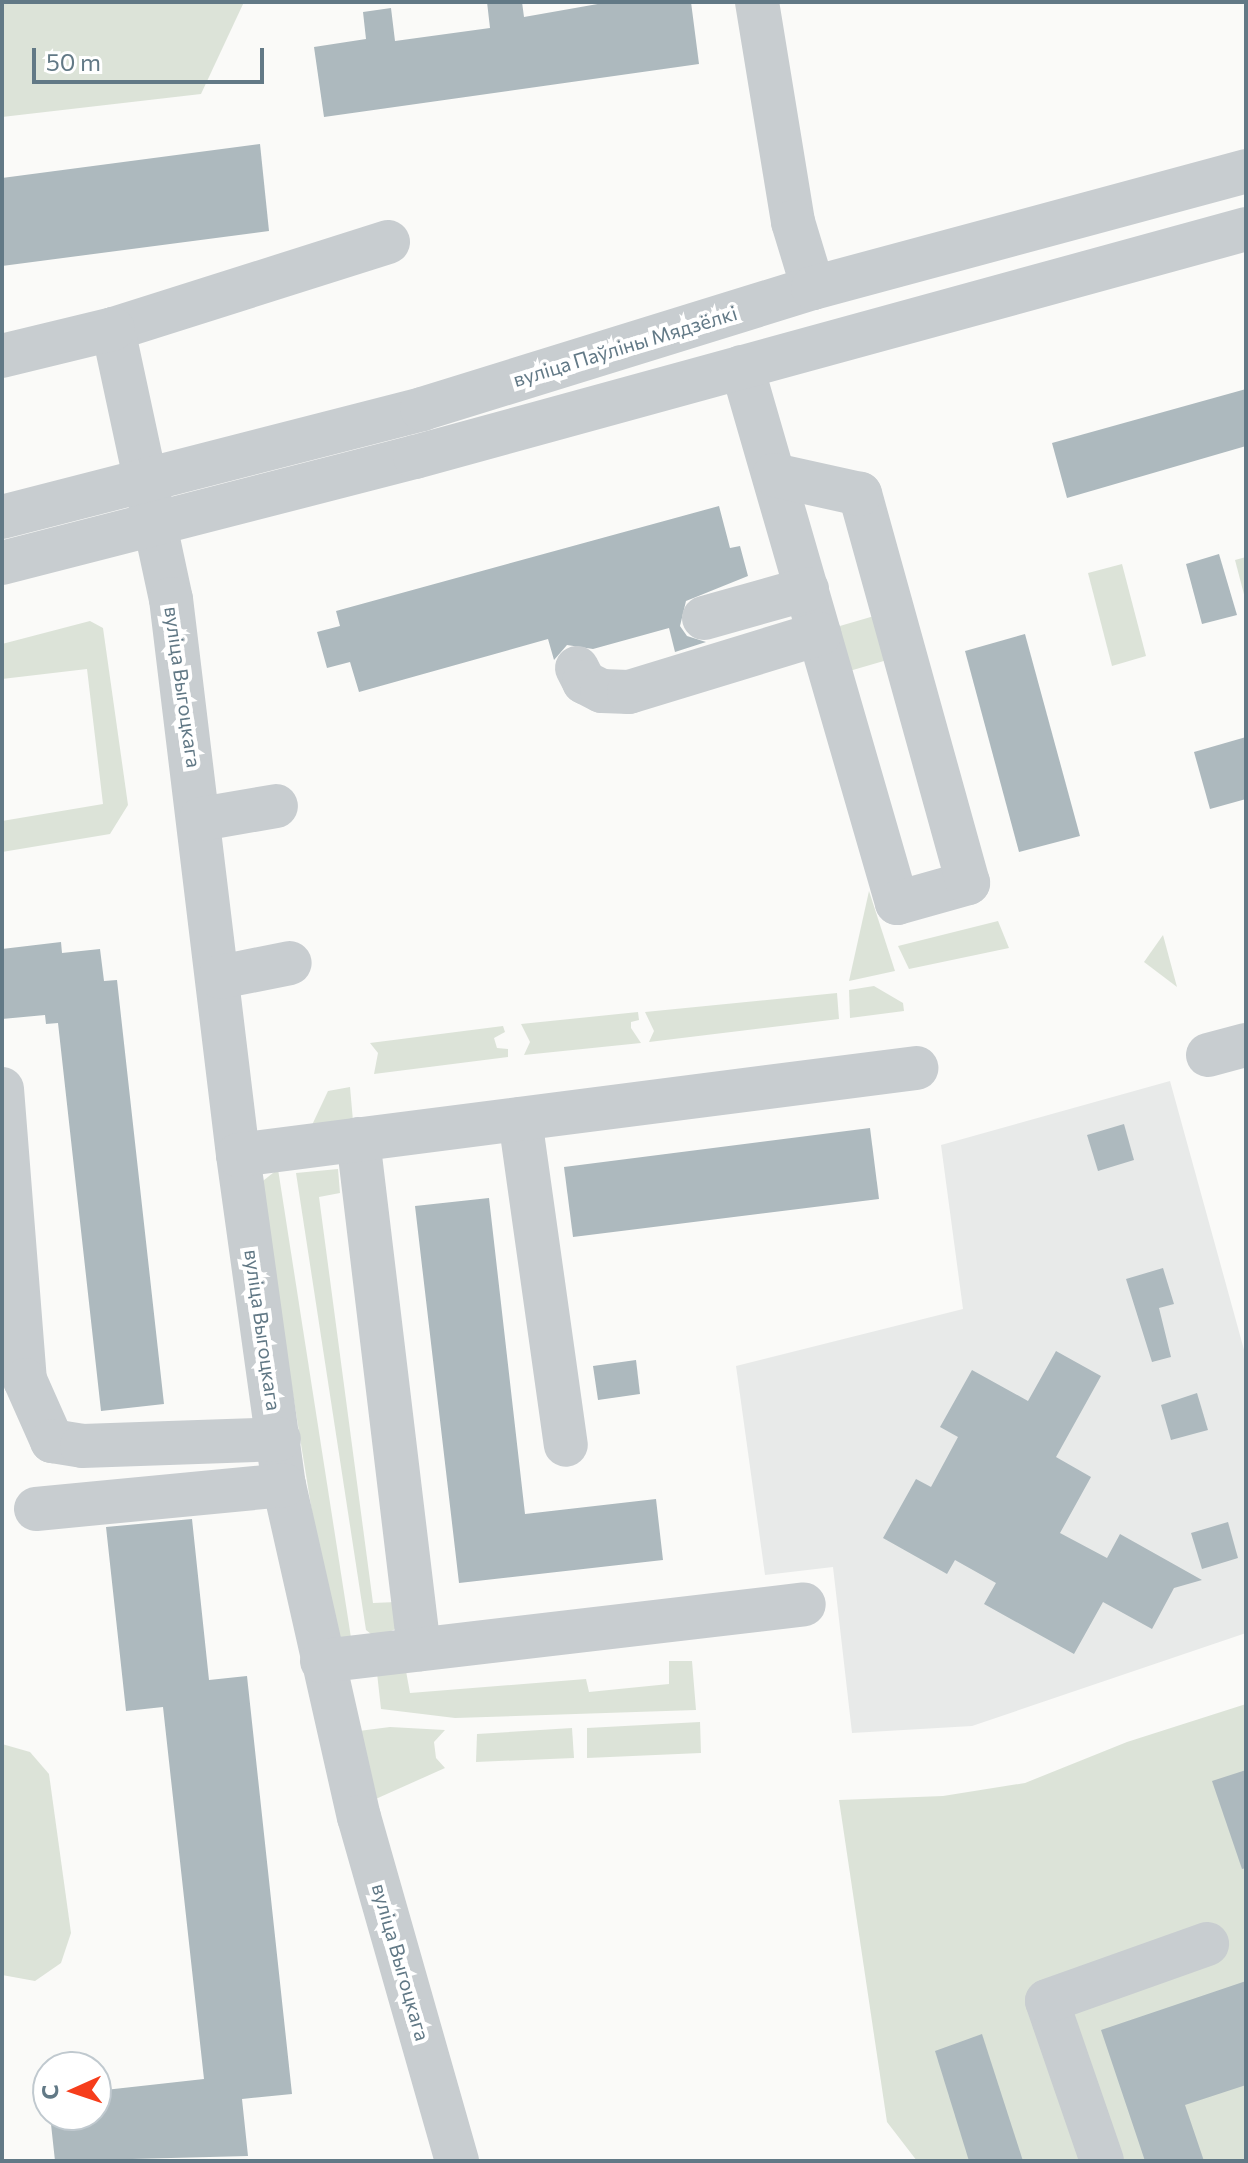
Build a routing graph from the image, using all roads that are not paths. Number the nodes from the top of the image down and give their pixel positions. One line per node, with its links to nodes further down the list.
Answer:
1 (757, 2): 5 (street)
2 (1246, 171): 5 (street, вуліца Паўліны Мядзёлкі)
3 (1246, 229): 8 (street, вуліца Паўліны Мядзёлкі)
4 (388, 242): 6 (street)
5 (813, 288): 10 (street, вуліца Паўліны Мядзёлкі)
6 (113, 329): 7 (street); 10 (street, вуліца Выгоцкага)
7 (2, 356)
8 (742, 367): 9 (street); 10 (street, вуліца Паўліны Мядзёлкі)
9 (774, 475): 13 (street); 15 (street)
10 (150, 503): 11 (street, вуліца Паўліны Мядзёлкі); 12 (street, вуліца Паўліны Мядзёлкі); 18 (street, вуліца Выгоцкага)
11 (2, 517)
12 (2, 563)
13 (807, 589): 14 (street); 15 (street)
14 (704, 618)
15 (819, 634): 16 (street)
16 (577, 668)
17 (276, 806): 18 (street)
18 (201, 819): 20 (street, вуліца Выгоцкага)
19 (290, 963): 20 (street)
20 (220, 977): 25 (street, вуліца Выгоцкага)
21 (916, 1068): 23 (street)
22 (2, 1089): 26 (street)
23 (520, 1119): 24 (street); 27 (street)
24 (358, 1139): 25 (street); 31 (street)
25 (238, 1155): 26 (street, вуліца Выгоцкага)
26 (279, 1439): 28 (street, вуліца Выгоцкага)
27 (566, 1445)
28 (284, 1485): 29 (street); 32 (street, вуліца Выгоцкага)
29 (36, 1509)
30 (804, 1604): 31 (street)
31 (419, 1649): 32 (street)
32 (322, 1661): 34 (street, вуліца Выгоцкага)
33 (1207, 1944): 35 (street)
34 (457, 2161)
35 (1102, 2161)

